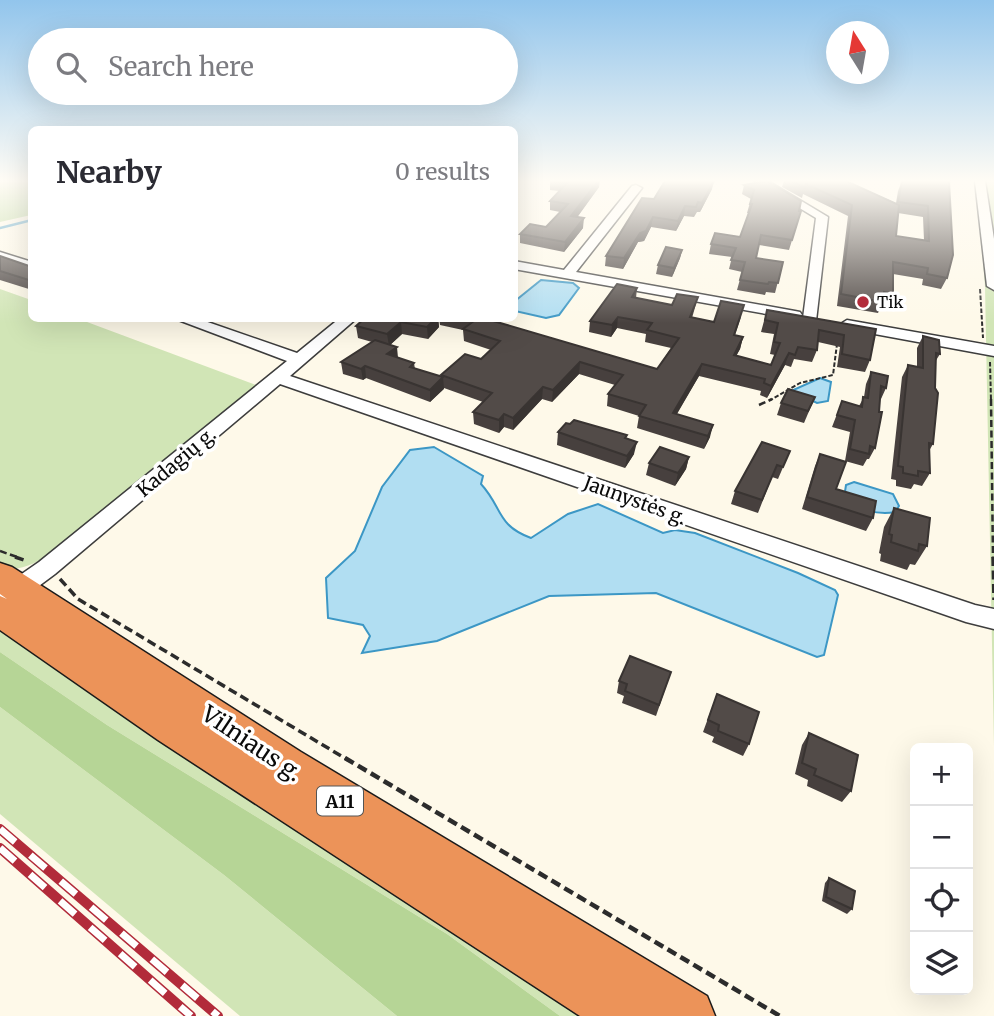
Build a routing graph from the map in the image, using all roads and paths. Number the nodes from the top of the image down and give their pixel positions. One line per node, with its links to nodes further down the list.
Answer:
1 (604, 228): 7 (street)
2 (821, 228): 10 (street)
3 (986, 228): 8 (street)
4 (0, 256): 5 (street)
5 (28, 266)
6 (518, 266): 7 (street)
7 (567, 275): 10 (street)
8 (994, 286)
9 (980, 288): 14 (path)
10 (811, 318): 13 (street)
11 (191, 322): 15 (street)
12 (345, 322): 15 (street, Kadagių g.)
13 (839, 323): 14 (street); 17 (path)
14 (989, 351): 19 (path)
15 (300, 360): 16 (street, Kadagių g.)
16 (278, 378): 18 (street, Kadagių g.); 19 (street, Jaunystės g.)
17 (760, 405)
18 (11, 582): 18 (path); 20 (highway, Vilniaus g. / A11); 21 (highway, Vilniaus g. / A11); 22 (path)
19 (994, 619)
20 (629, 1016)
21 (687, 1016)
22 (780, 1016)

